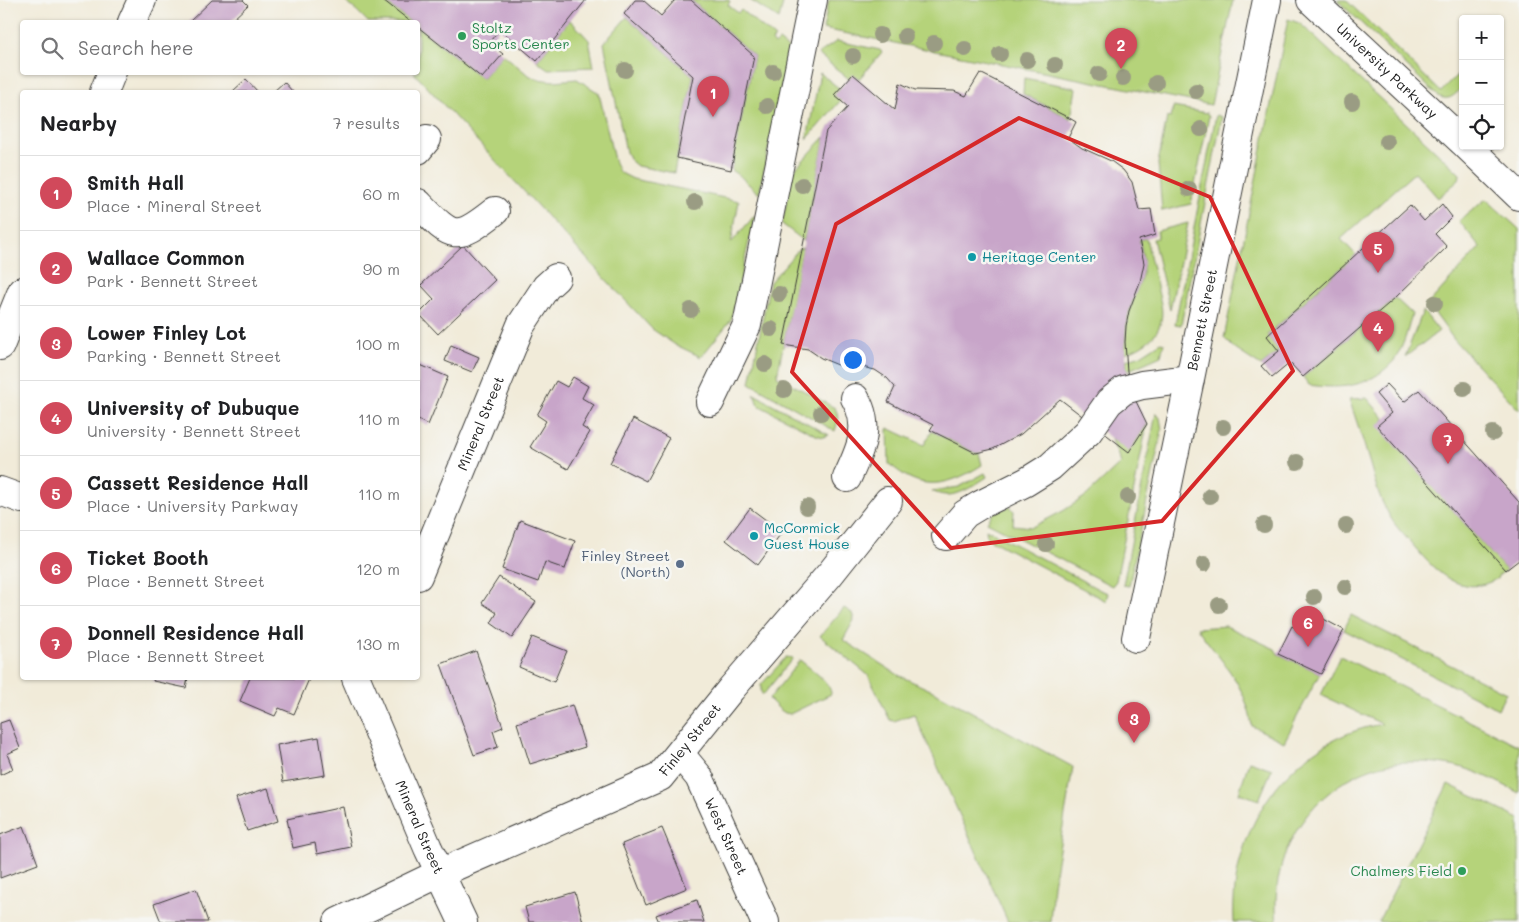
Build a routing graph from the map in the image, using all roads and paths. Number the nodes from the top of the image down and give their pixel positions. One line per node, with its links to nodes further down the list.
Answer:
1 (142, 0): 5 (street)
2 (813, 0): 18 (street)
3 (1267, 0): 16 (street, Bennett Street)
4 (1311, 0): 8 (street, University Parkway)
5 (133, 20)
6 (111, 75): 7 (street)
7 (105, 90)
8 (1459, 138)
9 (1471, 150): 10 (street)
10 (1519, 196)
11 (420, 205): 12 (street)
12 (495, 211)
13 (556, 278): 24 (street, Mineral Street)
14 (20, 296): 15 (street)
15 (0, 346)
16 (1190, 379): 23 (street); 25 (street, Bennett Street)
17 (855, 398): 19 (street)
18 (710, 402)
19 (847, 478)
20 (0, 491): 21 (street)
21 (20, 499)
22 (888, 501): 27 (street, Finley Street)
23 (946, 536)
24 (420, 571)
25 (1136, 638)
26 (356, 680): 28 (street, Mineral Street)
27 (680, 754): 28 (street, Finley Street); 31 (street, West Street)
28 (440, 873): 29 (street, Finley Street); 30 (street, Mineral Street)
29 (338, 922)
30 (463, 922)
31 (765, 922)

